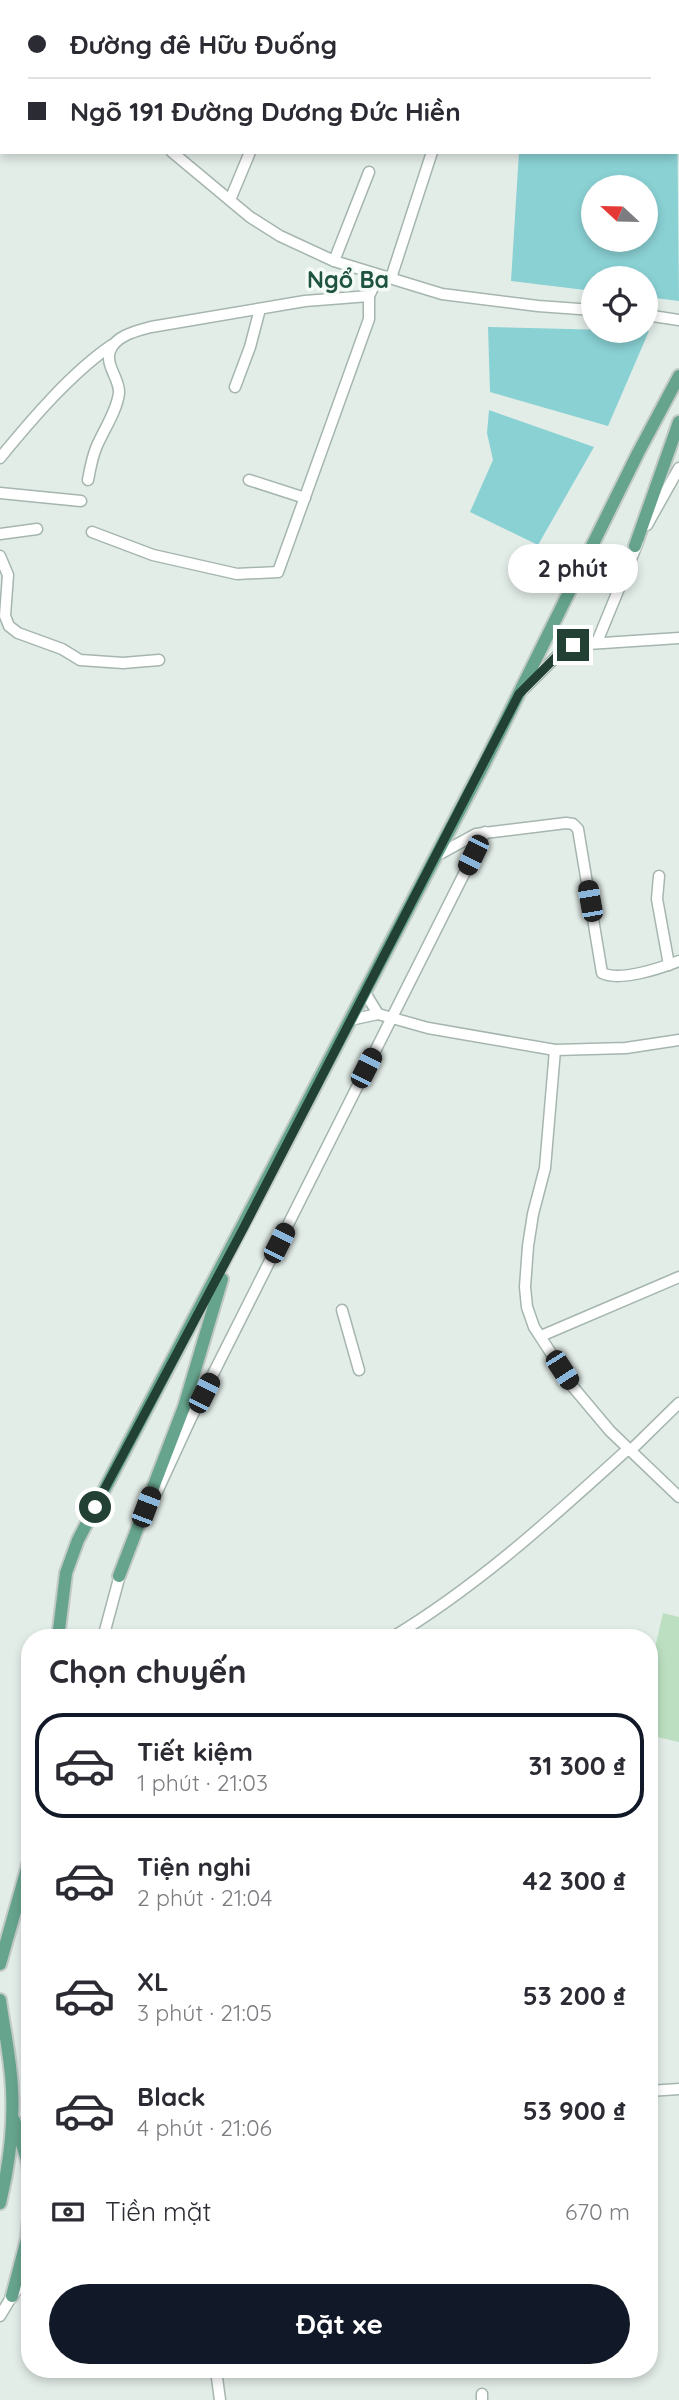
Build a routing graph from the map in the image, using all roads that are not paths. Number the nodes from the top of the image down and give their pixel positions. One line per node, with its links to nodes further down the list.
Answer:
1 (174, 154): 5 (street)
2 (249, 154): 5 (street)
3 (431, 154): 8 (street)
4 (369, 172): 6 (street)
5 (230, 200): 6 (street)
6 (334, 261): 7 (street)
7 (379, 275): 8 (street); 9 (street)
8 (391, 278): 11 (street)
9 (369, 296): 10 (street); 23 (street)
10 (260, 309): 14 (street); 16 (street)
11 (581, 309)
12 (658, 317): 13 (street)
13 (679, 320)
14 (118, 340): 18 (street); 20 (street)
15 (679, 376): 33 (main road)
16 (235, 387)
17 (679, 422): 28 (main road)
18 (0, 458)
19 (679, 467): 28 (street)
20 (88, 480)
21 (249, 480): 23 (street)
22 (0, 494): 24 (street)
23 (305, 498): 26 (street)
24 (81, 501)
25 (37, 529): 27 (street)
26 (92, 532)
27 (0, 534)
28 (635, 547): 31 (street)
29 (0, 556): 32 (street)
30 (679, 638): 31 (street)
31 (597, 642): 33 (street)
32 (159, 660)
33 (519, 694): 35 (main road)
34 (485, 832): 35 (street); 37 (street); 40 (street)
35 (436, 856): 38 (main road)
36 (659, 876): 37 (street)
37 (674, 963)
38 (364, 990): 39 (street); 41 (main road)
39 (378, 1014): 40 (street); 41 (street)
40 (391, 1018): 43 (street); 52 (street)
41 (350, 1020): 44 (main road)
42 (679, 1041): 43 (street)
43 (555, 1050): 47 (street)
44 (229, 1256): 52 (main road); 53 (main road)
45 (679, 1277): 47 (street)
46 (342, 1310): 48 (street)
47 (541, 1336): 50 (street)
48 (359, 1370)
49 (679, 1403): 50 (street)
50 (629, 1450): 51 (street); 55 (street)
51 (679, 1497)
52 (119, 1576): 54 (street)
53 (59, 1629)
54 (105, 1629)
55 (406, 1629)
56 (21, 1894): 57 (main road)
57 (0, 1964)
58 (0, 2000): 61 (main road)
59 (679, 2090): 60 (street)
60 (658, 2091)
61 (12, 2113): 62 (main road); 63 (main road)
62 (21, 2141)
63 (0, 2203)
64 (21, 2262): 66 (main road)
65 (21, 2285): 66 (street)
66 (12, 2296): 67 (street)
67 (0, 2316)
68 (217, 2378): 69 (street)
69 (220, 2400)

